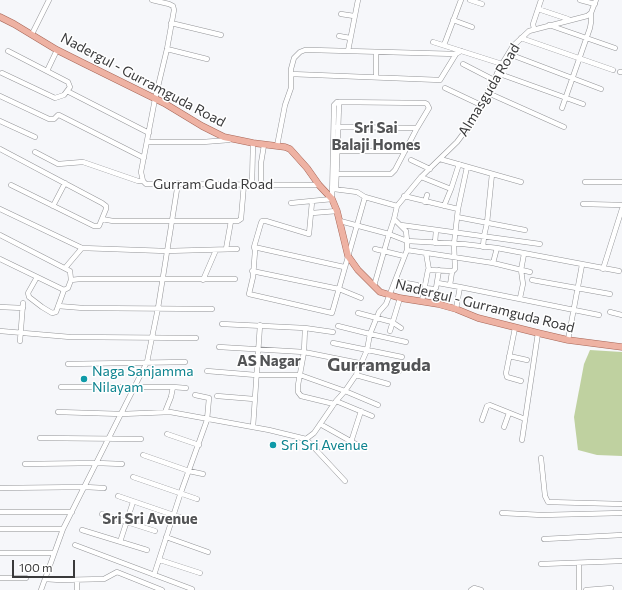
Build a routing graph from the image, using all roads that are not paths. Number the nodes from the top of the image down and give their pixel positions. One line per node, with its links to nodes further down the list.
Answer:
1 (49, 0): 21 (street)
2 (152, 0): 17 (street, Gurram Guda Road)
3 (358, 0): 13 (street)
4 (461, 0): 15 (street)
5 (470, 0): 9 (street)
6 (541, 0): 10 (street)
7 (580, 0): 8 (street)
8 (595, 2): 11 (street)
9 (482, 4)
10 (538, 9): 16 (street); 20 (street)
11 (591, 13): 16 (street, Almasguda Road); 24 (street)
12 (341, 14): 13 (street)
13 (354, 16): 25 (street)
14 (0, 17): 21 (main road, Nadergul - Gurramguda Road)
15 (453, 20): 19 (street); 28 (street)
16 (568, 20): 18 (street, Almasguda Road)
17 (172, 23): 22 (street); 30 (street, Gurram Guda Road)
18 (549, 25): 20 (street, Almasguda Road); 24 (street)
19 (472, 27)
20 (534, 29): 26 (street, Almasguda Road)
21 (32, 34): 31 (main road, Nadergul - Gurramguda Road)
22 (221, 35)
23 (339, 36): 25 (street)
24 (586, 37): 29 (street); 38 (street)
25 (350, 38): 34 (street)
26 (521, 38): 37 (street, Almasguda Road); 38 (street)
27 (433, 42): 28 (street)
28 (444, 45): 32 (street)
29 (615, 48)
30 (167, 49): 39 (street); 55 (street, Gurram Guda Road)
31 (57, 50): 43 (street); 55 (main road, Nadergul - Gurramguda Road)
32 (461, 50): 36 (street); 41 (street)
33 (8, 51): 43 (street)
34 (348, 51): 35 (street); 45 (street)
35 (376, 52): 36 (street); 47 (street)
36 (456, 54): 47 (street)
37 (509, 54): 41 (street, Almasguda Road); 48 (street)
38 (579, 57): 42 (street); 48 (street)
39 (207, 59)
40 (463, 64): 49 (street)
41 (502, 64): 46 (street, Almasguda Road)
42 (612, 70)
43 (47, 71): 52 (street)
44 (2, 73): 52 (street)
45 (291, 74): 47 (street); 70 (street)
46 (496, 74): 49 (street, Almasguda Road); 56 (street)
47 (376, 77)
48 (572, 78): 51 (street); 56 (street)
49 (494, 80): 53 (street, Almasguda Road)
50 (446, 88): 58 (street)
51 (601, 89)
52 (67, 92): 64 (street)
53 (488, 93): 58 (street, Almasguda Road); 62 (street)
54 (0, 96): 75 (street)
55 (155, 99): 64 (street, Gurram Guda Road); 66 (main road, Nadergul - Gurramguda Road)
56 (565, 99): 57 (street); 59 (street)
57 (583, 104)
58 (482, 105): 76 (street, Almasguda Road)
59 (562, 108)
60 (0, 121): 65 (street)
61 (336, 127): 63 (street); 63 (street); 72 (street)
62 (564, 127)
63 (417, 128): 73 (street)
64 (149, 133): 67 (street, Gurram Guda Road)
65 (35, 137)
66 (236, 139): 67 (street); 68 (main road, Nadergul - Gurramguda Road)
67 (147, 142): 75 (street, Gurram Guda Road)
68 (253, 143): 69 (main road, Nadergul - Gurramguda Road); 91 (street)
69 (264, 145): 70 (main road, Nadergul - Gurramguda Road); 92 (street)
70 (277, 146): 94 (main road, Nadergul - Gurramguda Road)
71 (0, 149): 88 (street)
72 (335, 151): 73 (street); 81 (street)
73 (405, 151): 81 (street)
74 (35, 152): 84 (street)
75 (144, 158): 84 (street, Gurram Guda Road)
76 (440, 159): 78 (street); 80 (street, Almasguda Road)
77 (411, 160): 80 (street)
78 (459, 164): 79 (street); 96 (street)
79 (467, 167): 82 (street); 110 (street)
80 (430, 169): 83 (street, Almasguda Road)
81 (335, 174): 95 (street)
82 (492, 174): 85 (street); 120 (street)
83 (421, 177): 96 (street); 99 (street, Almasguda Road)
84 (143, 181): 89 (street, Gurram Guda Road)
85 (521, 182)
86 (586, 182): 87 (street)
87 (622, 182)
88 (65, 183): 106 (street); 115 (street)
89 (178, 183): 90 (street, Gurram Guda Road); 117 (street)
90 (244, 184): 91 (street, Gurram Guda Road); 118 (street)
91 (252, 184): 92 (street, Gurram Guda Road)
92 (260, 184): 94 (street, Gurram Guda Road)
93 (10, 185): 106 (street)
94 (319, 185): 100 (main road, Nadergul - Gurramguda Road)
95 (334, 189): 98 (street); 100 (street)
96 (451, 189): 108 (street)
97 (427, 195): 102 (street)
98 (365, 196): 107 (street); 121 (street)
99 (404, 196): 102 (street); 107 (street, Almasguda Road)
100 (332, 199): 101 (street); 112 (main road, Nadergul - Gurramguda Road)
101 (312, 202): 103 (street); 113 (street)
102 (425, 202): 108 (street)
103 (292, 203)
104 (583, 204): 105 (street)
105 (622, 205)
106 (53, 206): 115 (street)
107 (397, 206): 116 (street, Almasguda Road)
108 (444, 206): 110 (street)
109 (0, 209): 139 (street)
110 (458, 209): 114 (street)
111 (622, 209): 124 (street)
112 (337, 211): 113 (street); 119 (main road, Nadergul - Gurramguda Road)
113 (312, 213): 137 (street)
114 (457, 217): 120 (street); 129 (street)
115 (102, 219): 117 (street)
116 (394, 219): 122 (street); 130 (street, Almasguda Road)
117 (172, 221): 118 (street); 146 (street)
118 (232, 221): 141 (street)
119 (340, 221): 121 (street); 150 (main road, Nadergul - Gurramguda Road)
120 (487, 223): 126 (street); 132 (street)
121 (357, 225): 130 (street); 150 (street)
122 (400, 225): 123 (street); 127 (street)
123 (411, 226): 125 (street); 127 (street)
124 (615, 229): 128 (street); 158 (street)
125 (436, 230): 129 (street); 134 (street)
126 (525, 230)
127 (406, 231): 133 (street)
128 (622, 231)
129 (456, 232): 132 (street); 135 (street)
130 (389, 234): 133 (street); 147 (street, Almasguda Road)
131 (0, 235): 157 (street)
132 (484, 236): 136 (street); 138 (street)
133 (407, 241): 134 (street); 145 (street)
134 (435, 243): 135 (street)
135 (454, 244): 138 (street); 152 (street)
136 (540, 244)
137 (254, 247): 156 (street); 162 (street)
138 (484, 247): 140 (street)
139 (82, 248): 146 (street); 157 (street)
140 (497, 248): 149 (street); 154 (street)
141 (226, 249): 142 (street); 144 (street)
142 (237, 249)
143 (375, 249): 147 (street)
144 (216, 250): 146 (street); 170 (street)
145 (407, 250): 148 (street); 151 (street)
146 (166, 251): 169 (street)
147 (384, 251): 151 (street); 176 (street, Almasguda Road)
148 (426, 253): 152 (street); 159 (street)
149 (524, 254): 155 (street); 161 (street)
150 (348, 256): 156 (street); 176 (main road, Nadergul - Gurramguda Road)
151 (404, 256): 172 (street)
152 (454, 258): 154 (street); 163 (street)
153 (0, 259): 166 (street)
154 (493, 263): 161 (street)
155 (582, 265): 158 (street); 179 (street)
156 (344, 267): 180 (street)
157 (65, 268): 168 (street)
158 (603, 269): 164 (street)
159 (429, 270): 160 (street); 178 (street)
160 (439, 270): 163 (street); 173 (street)
161 (521, 270): 165 (street); 186 (street)
162 (252, 271): 180 (street); 180 (street)
163 (453, 271): 175 (street)
164 (619, 271)
165 (530, 272)
166 (37, 277): 181 (street); 188 (street)
167 (235, 279): 170 (street)
168 (72, 280): 169 (street); 181 (street)
169 (162, 280): 170 (street); 190 (street)
170 (203, 280)
171 (532, 280): 179 (street)
172 (395, 281): 174 (street); 183 (street)
173 (438, 283): 175 (street); 178 (street)
174 (417, 285)
175 (450, 285): 177 (street)
176 (374, 286): 183 (main road, Nadergul - Gurramguda Road)
177 (460, 287): 186 (street); 192 (street)
178 (425, 288): 187 (street)
179 (577, 288): 182 (street); 193 (street)
180 (339, 289): 184 (street)
181 (64, 290): 188 (street)
182 (610, 294)
183 (390, 295): 185 (main road, Nadergul - Gurramguda Road); 198 (street)
184 (360, 298)
185 (400, 298): 187 (main road, Nadergul - Gurramguda Road); 199 (street)
186 (520, 298): 193 (street)
187 (422, 301): 192 (main road, Nadergul - Gurramguda Road)
188 (58, 306): 190 (street)
189 (0, 307): 209 (street)
190 (158, 308): 191 (street); 212 (street)
191 (212, 309)
192 (456, 309): 205 (main road, Nadergul - Gurramguda Road)
193 (574, 310): 196 (street); 214 (street)
194 (610, 312): 197 (street)
195 (358, 313): 198 (street)
196 (599, 315)
197 (622, 315)
198 (376, 318): 199 (street); 210 (street)
199 (392, 322): 204 (street); 207 (street)
200 (222, 324): 201 (street)
201 (260, 325): 203 (street); 220 (street)
202 (338, 326): 210 (street)
203 (305, 328): 208 (street); 222 (street)
204 (401, 328)
205 (515, 328): 211 (main road, Nadergul - Gurramguda Road); 223 (street)
206 (0, 331): 209 (street)
207 (390, 331)
208 (333, 332)
209 (20, 333): 212 (street); 215 (street)
210 (370, 334): 217 (street); 221 (street)
211 (538, 334): 214 (main road, Nadergul - Gurramguda Road); 253 (street)
212 (153, 338): 213 (street); 226 (street)
213 (196, 338)
214 (568, 340): 219 (main road, Nadergul - Gurramguda Road)
215 (20, 342)
216 (333, 342): 221 (street)
217 (406, 342)
218 (219, 347): 220 (street)
219 (622, 347)
220 (258, 350): 222 (street); 232 (street)
221 (367, 350): 224 (street); 229 (street)
222 (304, 352): 229 (street); 233 (street)
223 (509, 356): 225 (street); 235 (street)
224 (402, 357)
225 (527, 360)
226 (147, 362): 227 (street); 228 (street); 238 (street)
227 (185, 362)
228 (68, 364)
229 (362, 364): 231 (street); 234 (street)
230 (207, 371): 232 (street)
231 (399, 371)
232 (256, 375): 233 (street); 244 (street)
233 (300, 375): 241 (street); 245 (street)
234 (356, 376): 236 (street); 241 (street)
235 (521, 381)
236 (388, 384)
237 (61, 387): 238 (street)
238 (135, 387): 239 (street); 251 (street)
239 (173, 387): 240 (street); 249 (street)
240 (186, 388)
241 (345, 391): 245 (street); 246 (street)
242 (195, 395): 254 (street)
243 (217, 396): 244 (street)
244 (254, 399): 258 (street)
245 (335, 402): 247 (street); 256 (street)
246 (378, 405)
247 (361, 411): 252 (street); 265 (street)
248 (58, 412): 251 (street)
249 (170, 412): 251 (street); 254 (street)
250 (509, 413): 253 (street); 255 (street); 257 (street)
251 (122, 414): 261 (street)
252 (372, 416)
253 (525, 419): 264 (street)
254 (207, 420): 258 (street); 266 (street)
255 (482, 420)
256 (320, 424): 263 (street); 265 (street)
257 (504, 426)
258 (253, 427): 263 (street)
259 (167, 434): 266 (street)
260 (40, 438): 261 (street)
261 (108, 438): 262 (street); 270 (street)
262 (141, 439)
263 (306, 439): 276 (street)
264 (522, 440)
265 (352, 442): 267 (street)
266 (199, 445): 273 (street)
267 (361, 447)
268 (143, 455): 273 (street)
269 (542, 458): 284 (street)
270 (97, 463): 271 (street); 272 (street); 277 (street)
271 (25, 464)
272 (122, 464)
273 (189, 471): 274 (street); 280 (street)
274 (203, 474)
275 (133, 477): 280 (street)
276 (345, 481)
277 (85, 487): 278 (street); 279 (street); 286 (street)
278 (0, 488)
279 (104, 488)
280 (180, 494): 282 (street); 290 (street)
281 (118, 496): 283 (street)
282 (197, 499)
283 (133, 502): 290 (street); 291 (street)
284 (622, 504)
285 (0, 512): 286 (street)
286 (72, 512): 294 (street)
287 (502, 513): 288 (street)
288 (622, 513)
289 (102, 514): 291 (street)
290 (174, 515): 292 (street); 298 (street)
291 (126, 522): 296 (street); 300 (street)
292 (194, 522)
293 (0, 529): 294 (street)
294 (63, 529): 305 (street)
295 (82, 530): 300 (street)
296 (155, 531)
297 (622, 535): 299 (street)
298 (166, 537): 303 (street); 306 (street)
299 (544, 539)
300 (120, 542): 302 (street)
301 (75, 545): 311 (street)
302 (147, 550)
303 (208, 552)
304 (0, 553): 305 (street)
305 (54, 553): 314 (street)
306 (160, 560): 310 (street); 311 (street)
307 (622, 561): 308 (street)
308 (579, 563): 309 (street); 323 (street)
309 (541, 564)
310 (200, 573)
311 (154, 575): 317 (street)
312 (0, 578): 313 (street)
313 (26, 578)
314 (45, 578): 315 (street); 318 (street)
315 (77, 580): 319 (street); 320 (street)
316 (612, 588): 324 (street)
317 (192, 589)
318 (41, 590)
319 (78, 590)
320 (162, 590)
321 (471, 590): 322 (street)
322 (481, 590)
323 (579, 590)
324 (586, 590)

